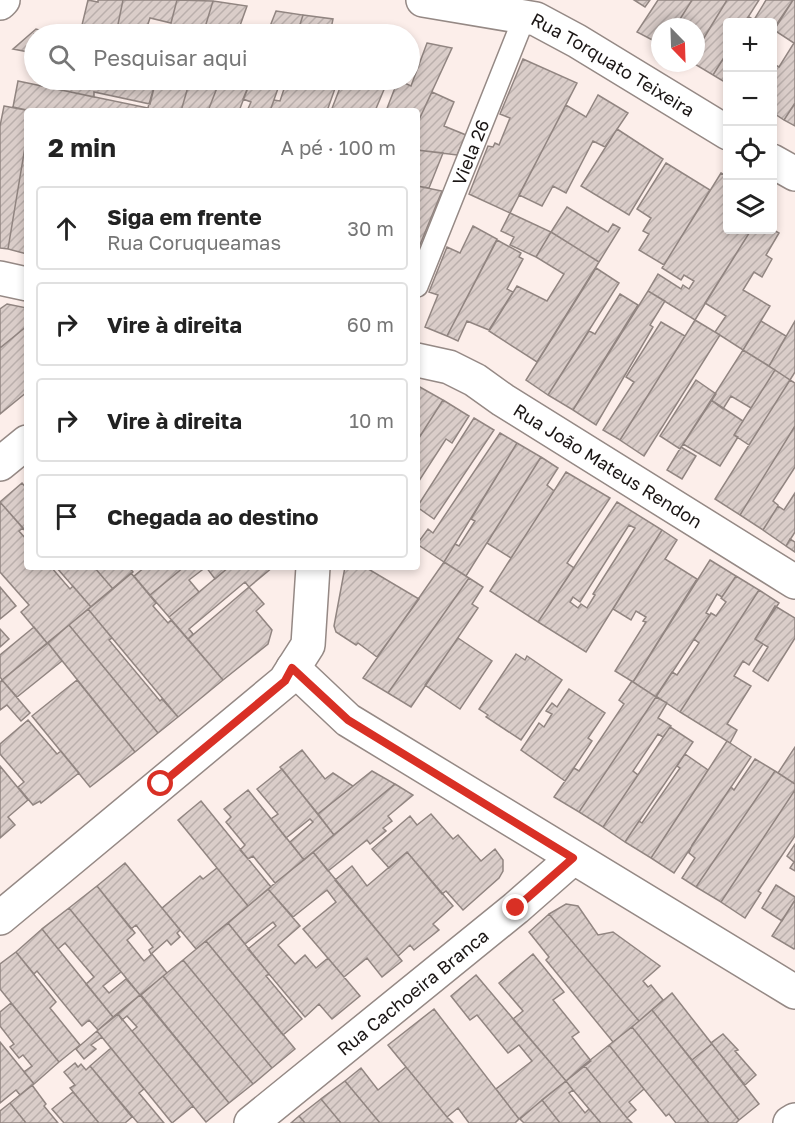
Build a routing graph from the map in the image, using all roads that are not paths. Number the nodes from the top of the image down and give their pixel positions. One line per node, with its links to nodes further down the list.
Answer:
1 (423, 0): 2 (street, Rua Torquato Teixeira)
2 (524, 18): 3 (street, Rua Torquato Teixeira); 7 (lane, Viela 26)
3 (723, 130)
4 (777, 164): 5 (street)
5 (795, 174)
6 (0, 278): 8 (street)
7 (420, 278)
8 (24, 283)
9 (420, 361): 13 (street, Rua João Mateus Rendon)
10 (24, 444): 11 (street)
11 (0, 464)
12 (313, 570): 14 (street)
13 (795, 582)
14 (292, 668): 15 (street); 16 (street)
15 (573, 858): 17 (street); 19 (street, Rua Cachoeira Branca)
16 (0, 918)
17 (795, 992)
18 (795, 1120): 20 (street)
19 (251, 1123)
20 (790, 1123)

